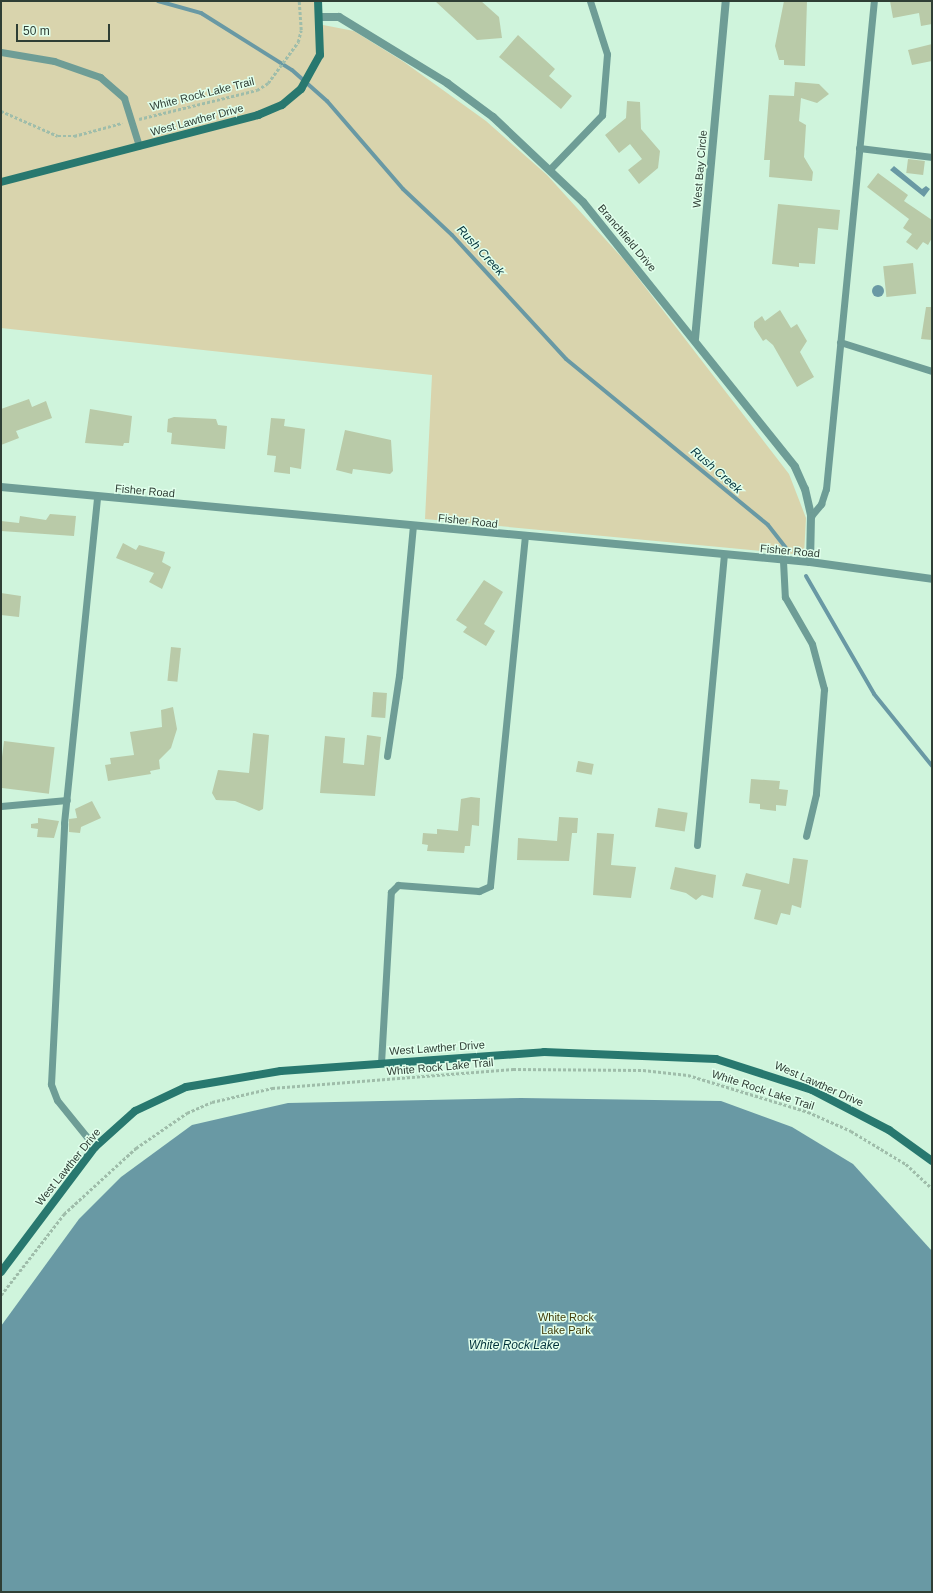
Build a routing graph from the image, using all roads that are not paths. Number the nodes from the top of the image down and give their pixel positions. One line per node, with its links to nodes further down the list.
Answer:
1 (318, 1): 5 (street, West Lawther Drive)
2 (590, 1): 10 (lane)
3 (726, 1): 12 (street, West Bay Circle)
4 (874, 1): 8 (lane)
5 (321, 17): 7 (street, West Lawther Drive); 10 (street, Branchfield Drive)
6 (1, 52): 7 (lane)
7 (139, 146): 11 (street, West Lawther Drive)
8 (859, 148): 9 (lane); 13 (lane)
9 (932, 157)
10 (550, 169): 12 (street, Branchfield Drive)
11 (1, 182)
12 (695, 339): 17 (street, Branchfield Drive)
13 (840, 342): 14 (lane); 17 (lane)
14 (932, 371)
15 (1, 488): 16 (street, Fisher Road)
16 (97, 497): 18 (street, Fisher Road); 25 (lane)
17 (811, 516): 22 (street, Branchfield Drive)
18 (413, 526): 19 (street, Fisher Road); 24 (lane)
19 (525, 538): 20 (street, Fisher Road); 29 (lane)
20 (724, 556): 21 (street, Fisher Road); 28 (lane)
21 (783, 561): 22 (street, Fisher Road); 27 (lane)
22 (810, 562): 23 (street, Fisher Road)
23 (932, 579)
24 (387, 756)
25 (67, 800): 26 (lane); 30 (lane)
26 (1, 806)
27 (806, 836)
28 (696, 845)
29 (381, 1064): 30 (street, West Lawther Drive); 31 (street, West Lawther Drive)
30 (96, 1147): 32 (street, West Lawther Drive)
31 (932, 1161)
32 (1, 1272)

